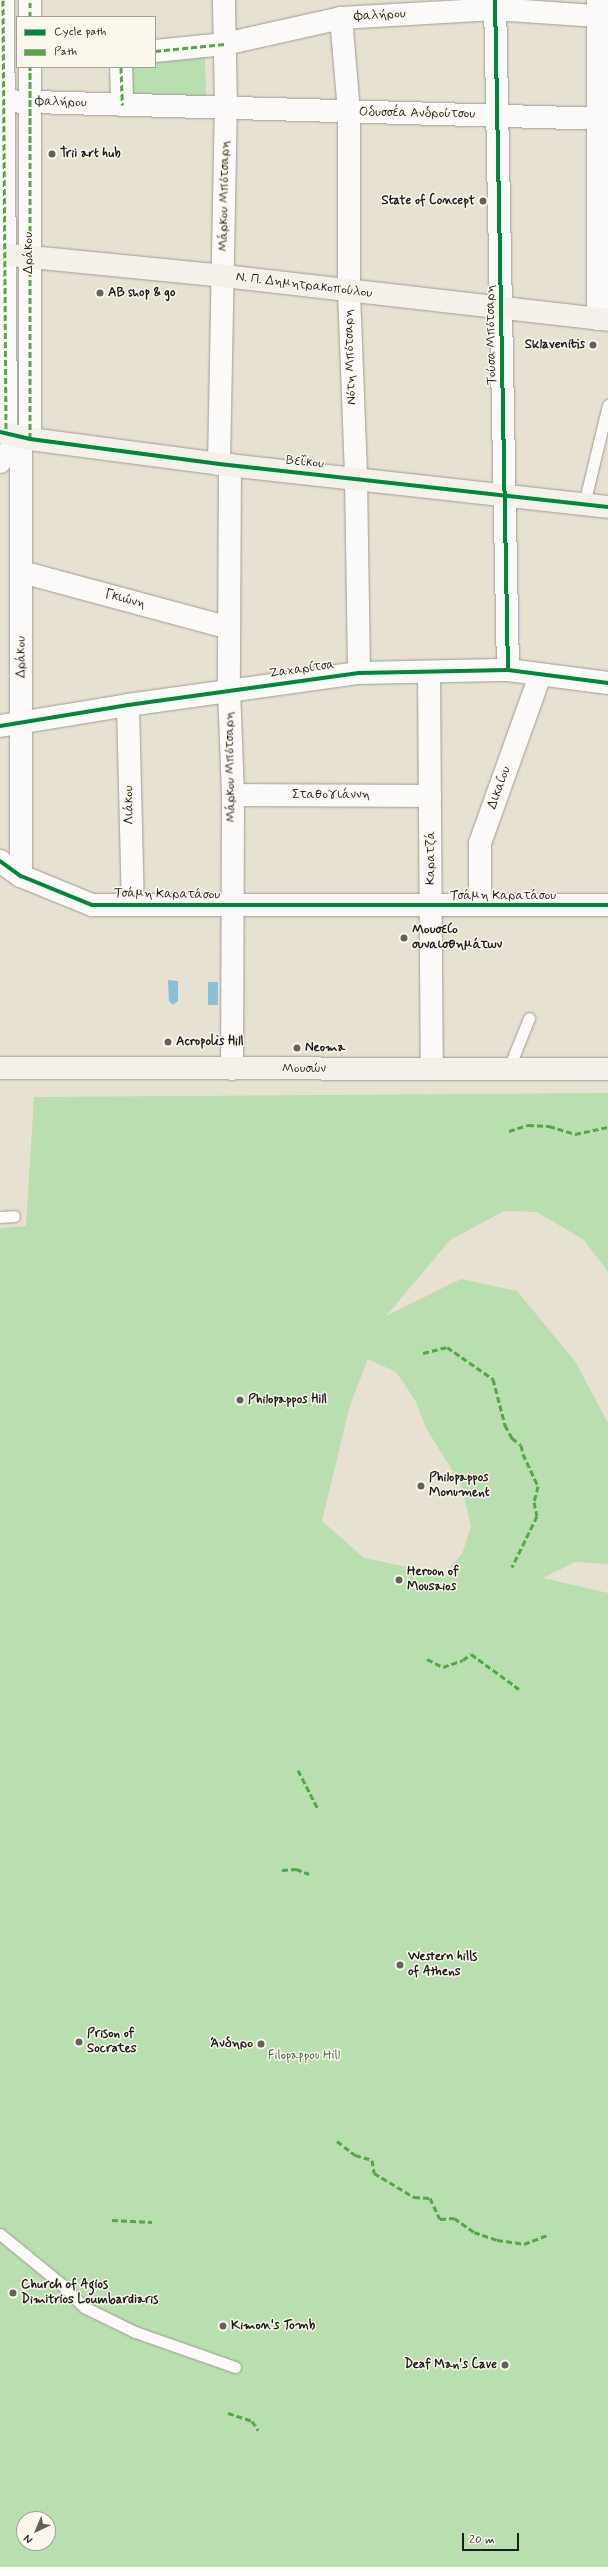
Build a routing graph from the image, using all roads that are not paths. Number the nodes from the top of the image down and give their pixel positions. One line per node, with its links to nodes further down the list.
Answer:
1 (3, 0): 12 (street, Δράκου)
2 (30, 0): 6 (street)
3 (224, 0): 8 (street, Μάρκου Μπότσαρη)
4 (495, 5): 5 (street, Φαλήρου); 7 (street, Φαλήρου); 17 (street, Τούσα Μπότσαρη)
5 (601, 11): 18 (street)
6 (30, 16)
7 (341, 18): 8 (street, Φαλήρου); 16 (street, Νότη Μπότσαρη)
8 (225, 44): 9 (street, Φαλήρου); 15 (street, Μάρκου Μπότσαρη)
9 (156, 51)
10 (30, 68): 13 (street, Δράκου)
11 (121, 68): 14 (street)
12 (2, 101): 13 (street, Φαλήρου); 19 (street, Δράκου)
13 (30, 102): 14 (street, Φαλήρου); 20 (street, Δράκου)
14 (122, 105): 15 (street, Φαλήρου)
15 (226, 107): 16 (street, Οδυσσέα Ανδρούτσου); 21 (street, Μάρκου Μπότσαρη)
16 (349, 112): 17 (street, Οδυσσέα Ανδρούτσου); 22 (street, Νότη Μπότσαρη)
17 (497, 116): 18 (street, Οδυσσέα Ανδρούτσου); 23 (street, Τούσα Μπότσαρη)
18 (603, 119): 24 (street)
19 (2, 254): 20 (street, Ν. Π. Δημητρακοπούλου); 26 (street, Δράκου)
20 (29, 257): 21 (street, Ν. Π. Δημητρακοπούλου); 26 (street, Δράκου)
21 (224, 276): 22 (street, Ν. Π. Δημητρακοπούλου); 28 (street, Μάρκου Μπότσαρη)
22 (349, 292): 23 (street, Ν. Π. Δημητρακοπούλου); 29 (street, Νότη Μπότσαρη)
23 (501, 309): 24 (street, Ν. Π. Δημητρακοπούλου); 30 (street, Τούσα Μπότσαρη)
24 (603, 320)
25 (608, 405): 31 (lane)
26 (14, 435): 27 (street); 28 (street, Βεΐκου); 33 (street, Δράκου)
27 (0, 462)
28 (225, 465): 29 (street, Βεΐκου); 34 (street, Μάρκου Μπότσαρη)
29 (356, 478): 30 (street, Βεΐκου); 37 (street, Νότη Μπότσαρη)
30 (505, 496): 31 (street, Βεΐκου); 35 (street, Τούσα Μπότσαρη)
31 (584, 504): 32 (street, Βεΐκου)
32 (608, 507)
33 (22, 572): 34 (street, Γκιώνη); 42 (street, Δράκου)
34 (229, 628): 40 (street, Μάρκου Μπότσαρη)
35 (508, 670): 36 (street, Ζαχαρίτσα); 38 (street, Ζαχαρίτσα)
36 (429, 672): 37 (street, Ζαχαρίτσα); 45 (street, Καρατζά)
37 (359, 673): 40 (street, Ζαχαρίτσα)
38 (540, 675): 39 (street, Ζαχαρίτσα); 49 (street, Δικαίου)
39 (608, 683)
40 (229, 690): 41 (street, Ζαχαρίτσα); 44 (street, Μάρκου Μπότσαρη)
41 (128, 705): 42 (street, Ζαχαρίτσα); 48 (street, Λιάκου)
42 (21, 723): 43 (street, Ζαχαρίτσα); 47 (street, Δράκου)
43 (0, 726)
44 (233, 794): 45 (street, Σταθογιάννη); 51 (street, Μάρκου Μπότσαρη)
45 (430, 796): 52 (street, Καρατζά)
46 (0, 862): 47 (street, Τσάμη Καρατάσου)
47 (20, 876): 48 (street, Τσάμη Καρατάσου)
48 (133, 904): 51 (street, Τσάμη Καρατάσου)
49 (480, 905): 50 (street, Τσάμη Καρατάσου); 52 (street, Τσάμη Καρατάσου)
50 (608, 905)
51 (231, 906): 52 (street, Τσάμη Καρατάσου); 55 (street, Μάρκου Μπότσαρη)
52 (431, 906): 56 (street, Καρατζά)
53 (529, 1018): 58 (lane)
54 (0, 1068): 55 (street, Μουσών)
55 (232, 1069): 56 (street, Μουσών)
56 (432, 1069): 58 (street, Μουσών)
57 (608, 1069): 58 (street, Μουσών)
58 (508, 1070)
59 (14, 1216): 60 (lane)
60 (0, 1217)
61 (0, 2234): 62 (lane)
62 (235, 2367)

